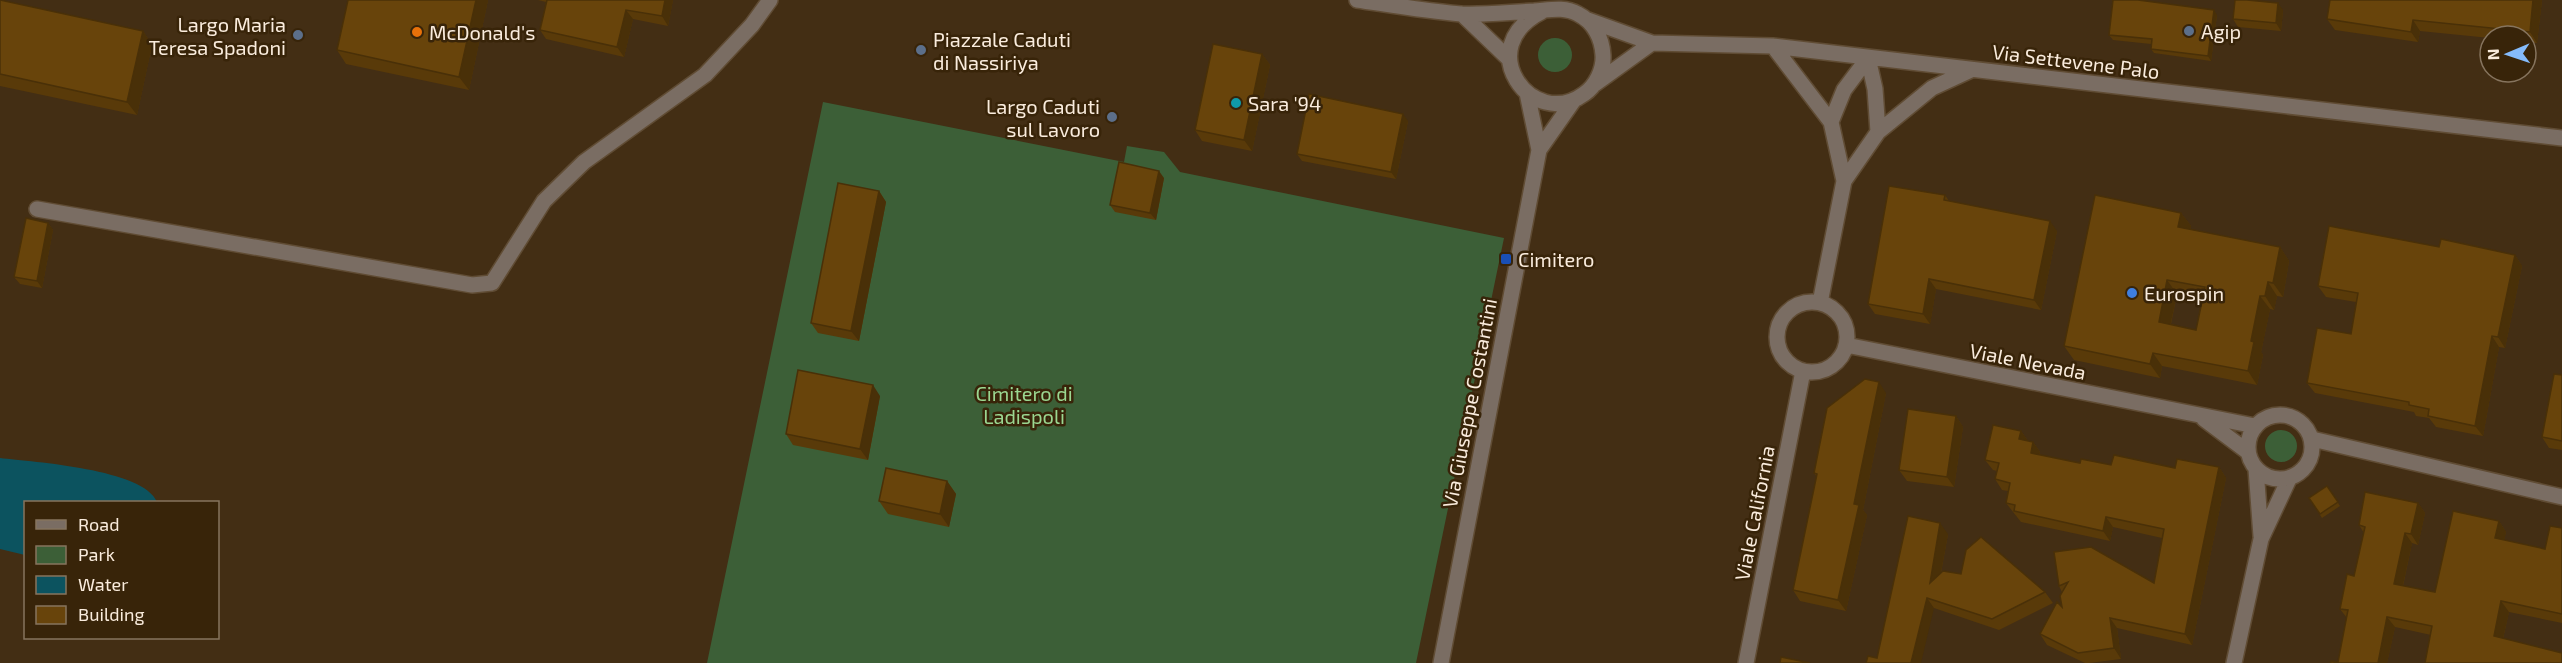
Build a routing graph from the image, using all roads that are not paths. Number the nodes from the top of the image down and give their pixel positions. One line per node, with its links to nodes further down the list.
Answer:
1 (762, 0): 9 (street)
2 (770, 0): 9 (street)
3 (1357, 0): 7 (street, Via Settevene Palo)
4 (1580, 0): 5 (street)
5 (1568, 10): 6 (street, Via Settevene Palo); 8 (street, Via Settevene Palo)
6 (1543, 11): 7 (street, Via Settevene Palo); 13 (street)
7 (1462, 14): 13 (street)
8 (1588, 20): 10 (street, Via Settevene Palo); 15 (street)
9 (752, 25): 23 (street)
10 (1652, 43): 11 (street, Via Settevene Palo); 15 (street)
11 (1773, 46): 12 (street, Via Settevene Palo); 18 (street)
12 (1868, 58): 14 (street, Via Settevene Palo); 18 (street); 19 (street)
13 (1509, 59): 16 (street)
14 (1971, 70): 19 (street); 20 (street, Via Settevene Palo)
15 (1594, 84): 17 (street)
16 (1527, 93): 17 (street); 21 (street)
17 (1574, 100): 21 (street)
18 (1831, 122): 22 (street)
19 (1878, 132): 22 (street)
20 (2562, 138)
21 (1539, 150): 35 (street, Via Giuseppe Costantini)
22 (1844, 181): 24 (street)
23 (37, 209)
24 (1820, 303): 25 (street); 26 (street)
25 (1845, 345): 26 (street); 27 (street, Viale Nevada)
26 (1803, 371): 36 (street, Viale California)
27 (2201, 417): 28 (street, Viale Nevada); 30 (street, Viale Nevada)
28 (2255, 426): 29 (street); 30 (street)
29 (2312, 439): 32 (street); 33 (street)
30 (2248, 452): 31 (street)
31 (2256, 469): 32 (street); 34 (street)
32 (2289, 479): 34 (street)
33 (2562, 497)
34 (2261, 539): 37 (street)
35 (1440, 663)
36 (1746, 663)
37 (2234, 663)

